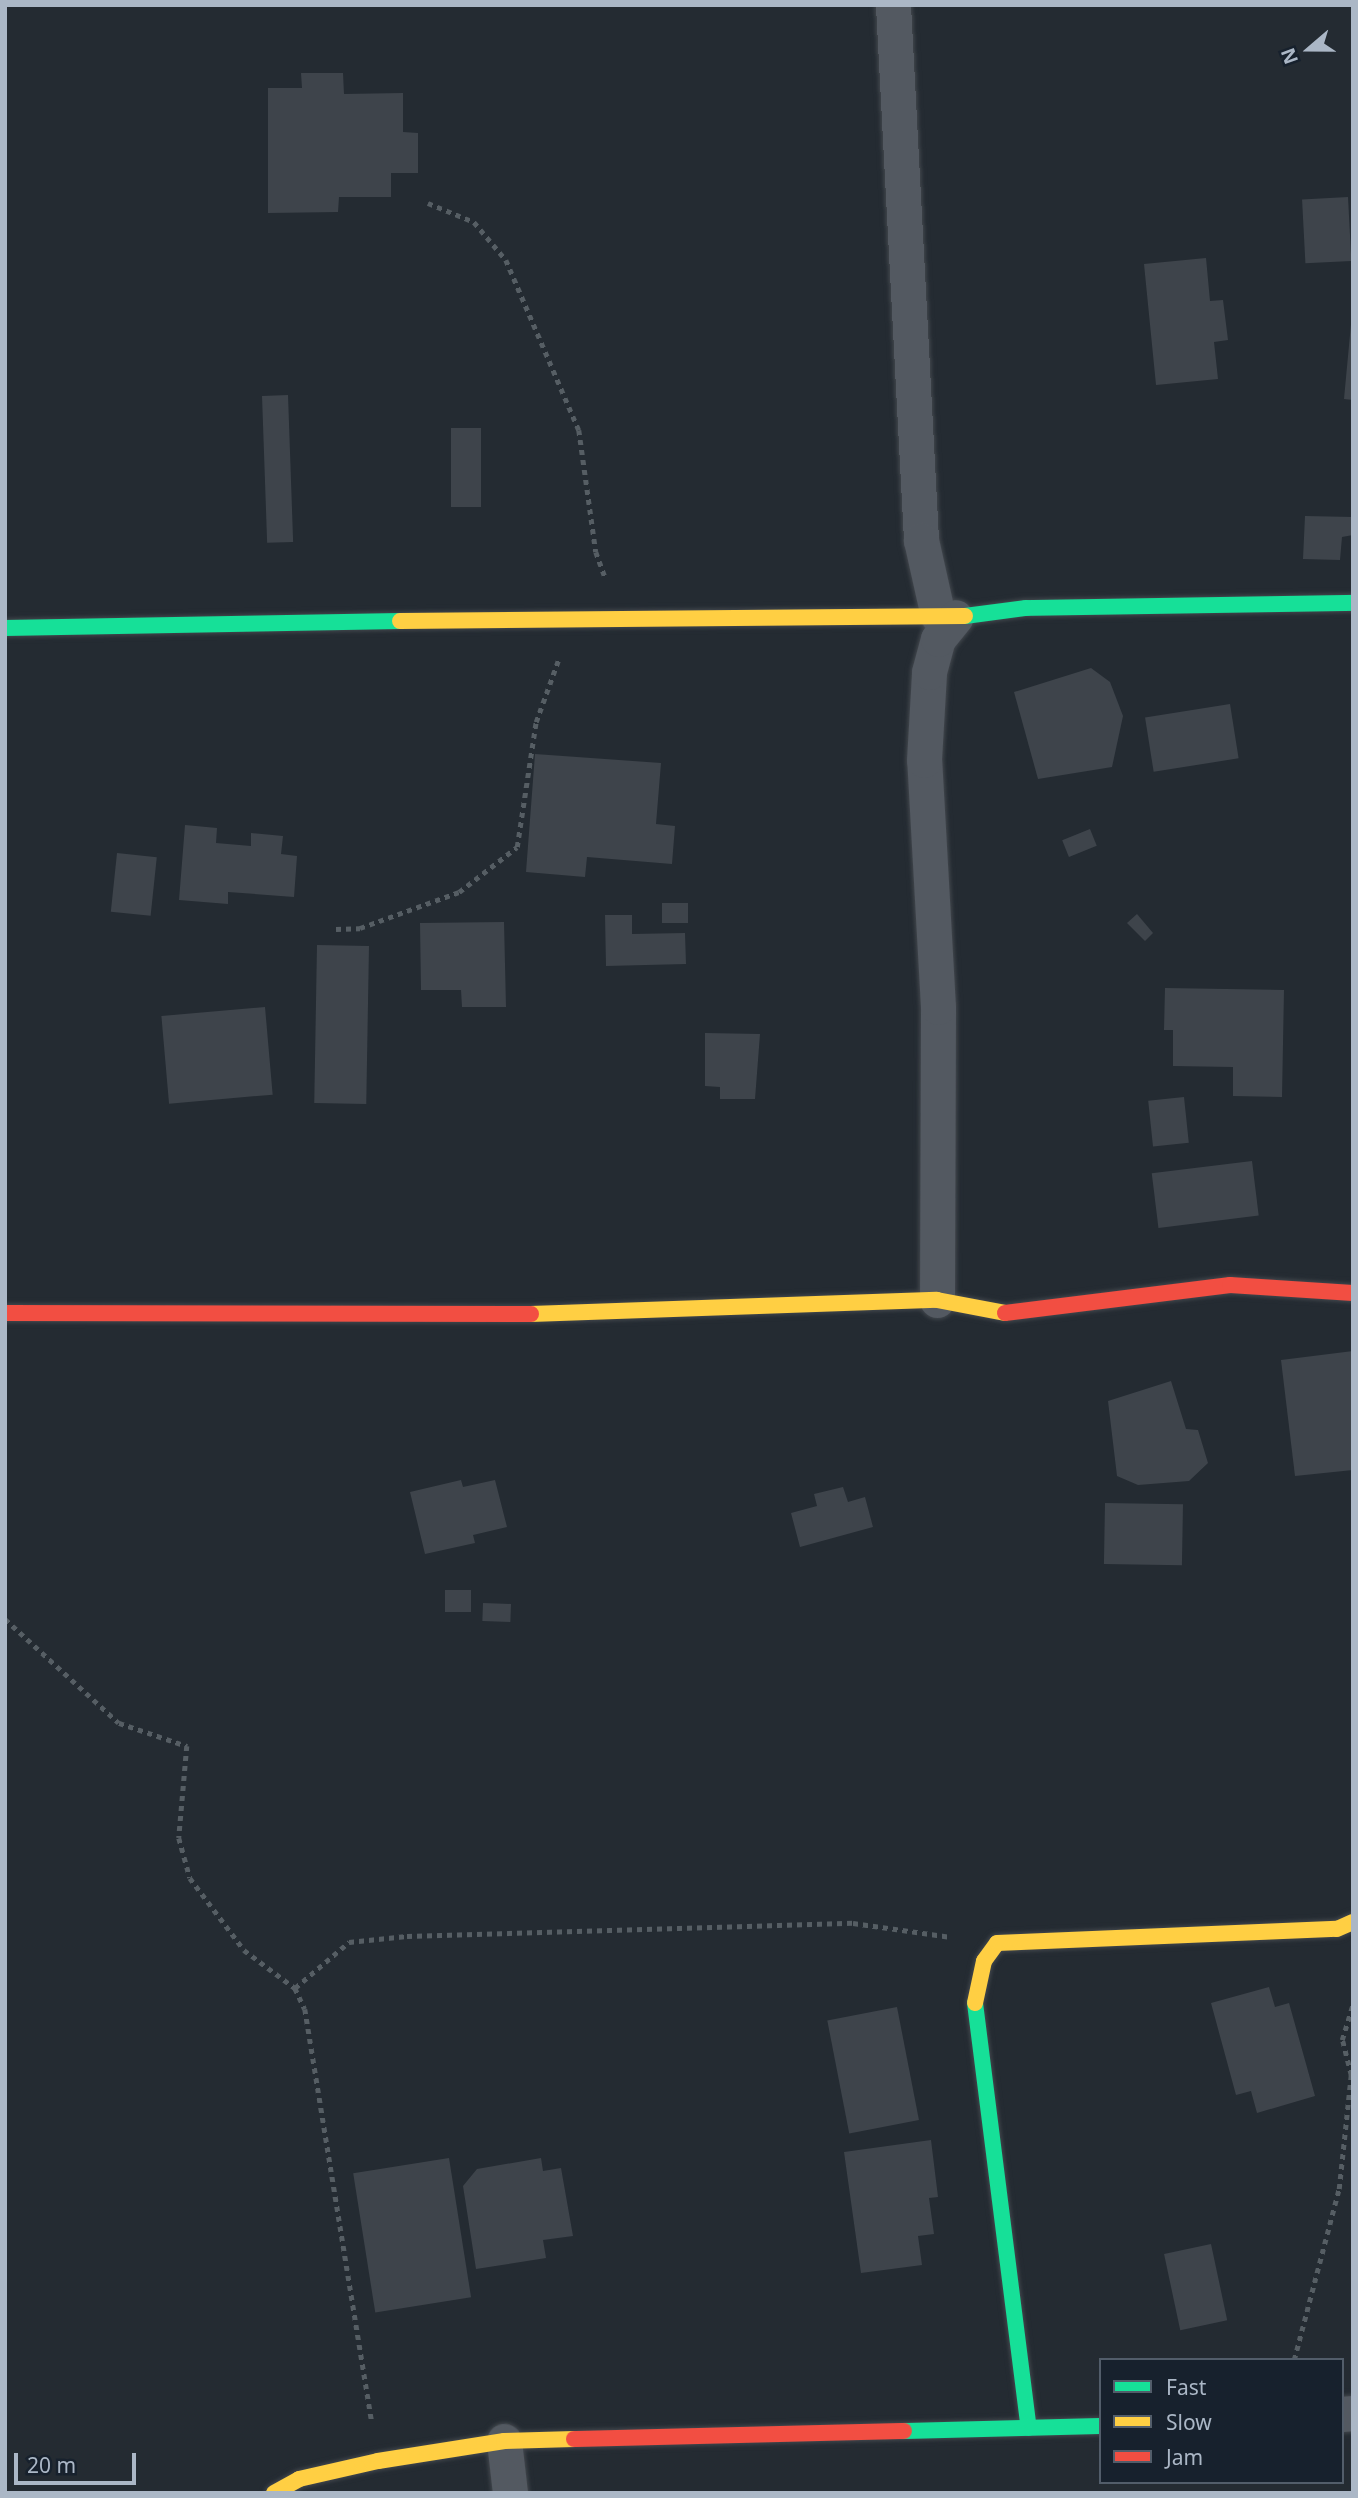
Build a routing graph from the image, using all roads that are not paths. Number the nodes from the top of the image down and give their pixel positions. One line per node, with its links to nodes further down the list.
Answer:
1 (893, 5): 3 (street)
2 (1353, 603): 3 (street)
3 (947, 617): 4 (street); 6 (street)
4 (5, 628)
5 (1353, 1293): 6 (street)
6 (937, 1300): 7 (street)
7 (5, 1313)
8 (1353, 1922): 10 (street)
9 (1099, 2426): 10 (street)
10 (1030, 2428): 11 (street)
11 (504, 2441): 12 (street); 13 (street)
12 (274, 2493)
13 (510, 2493)

